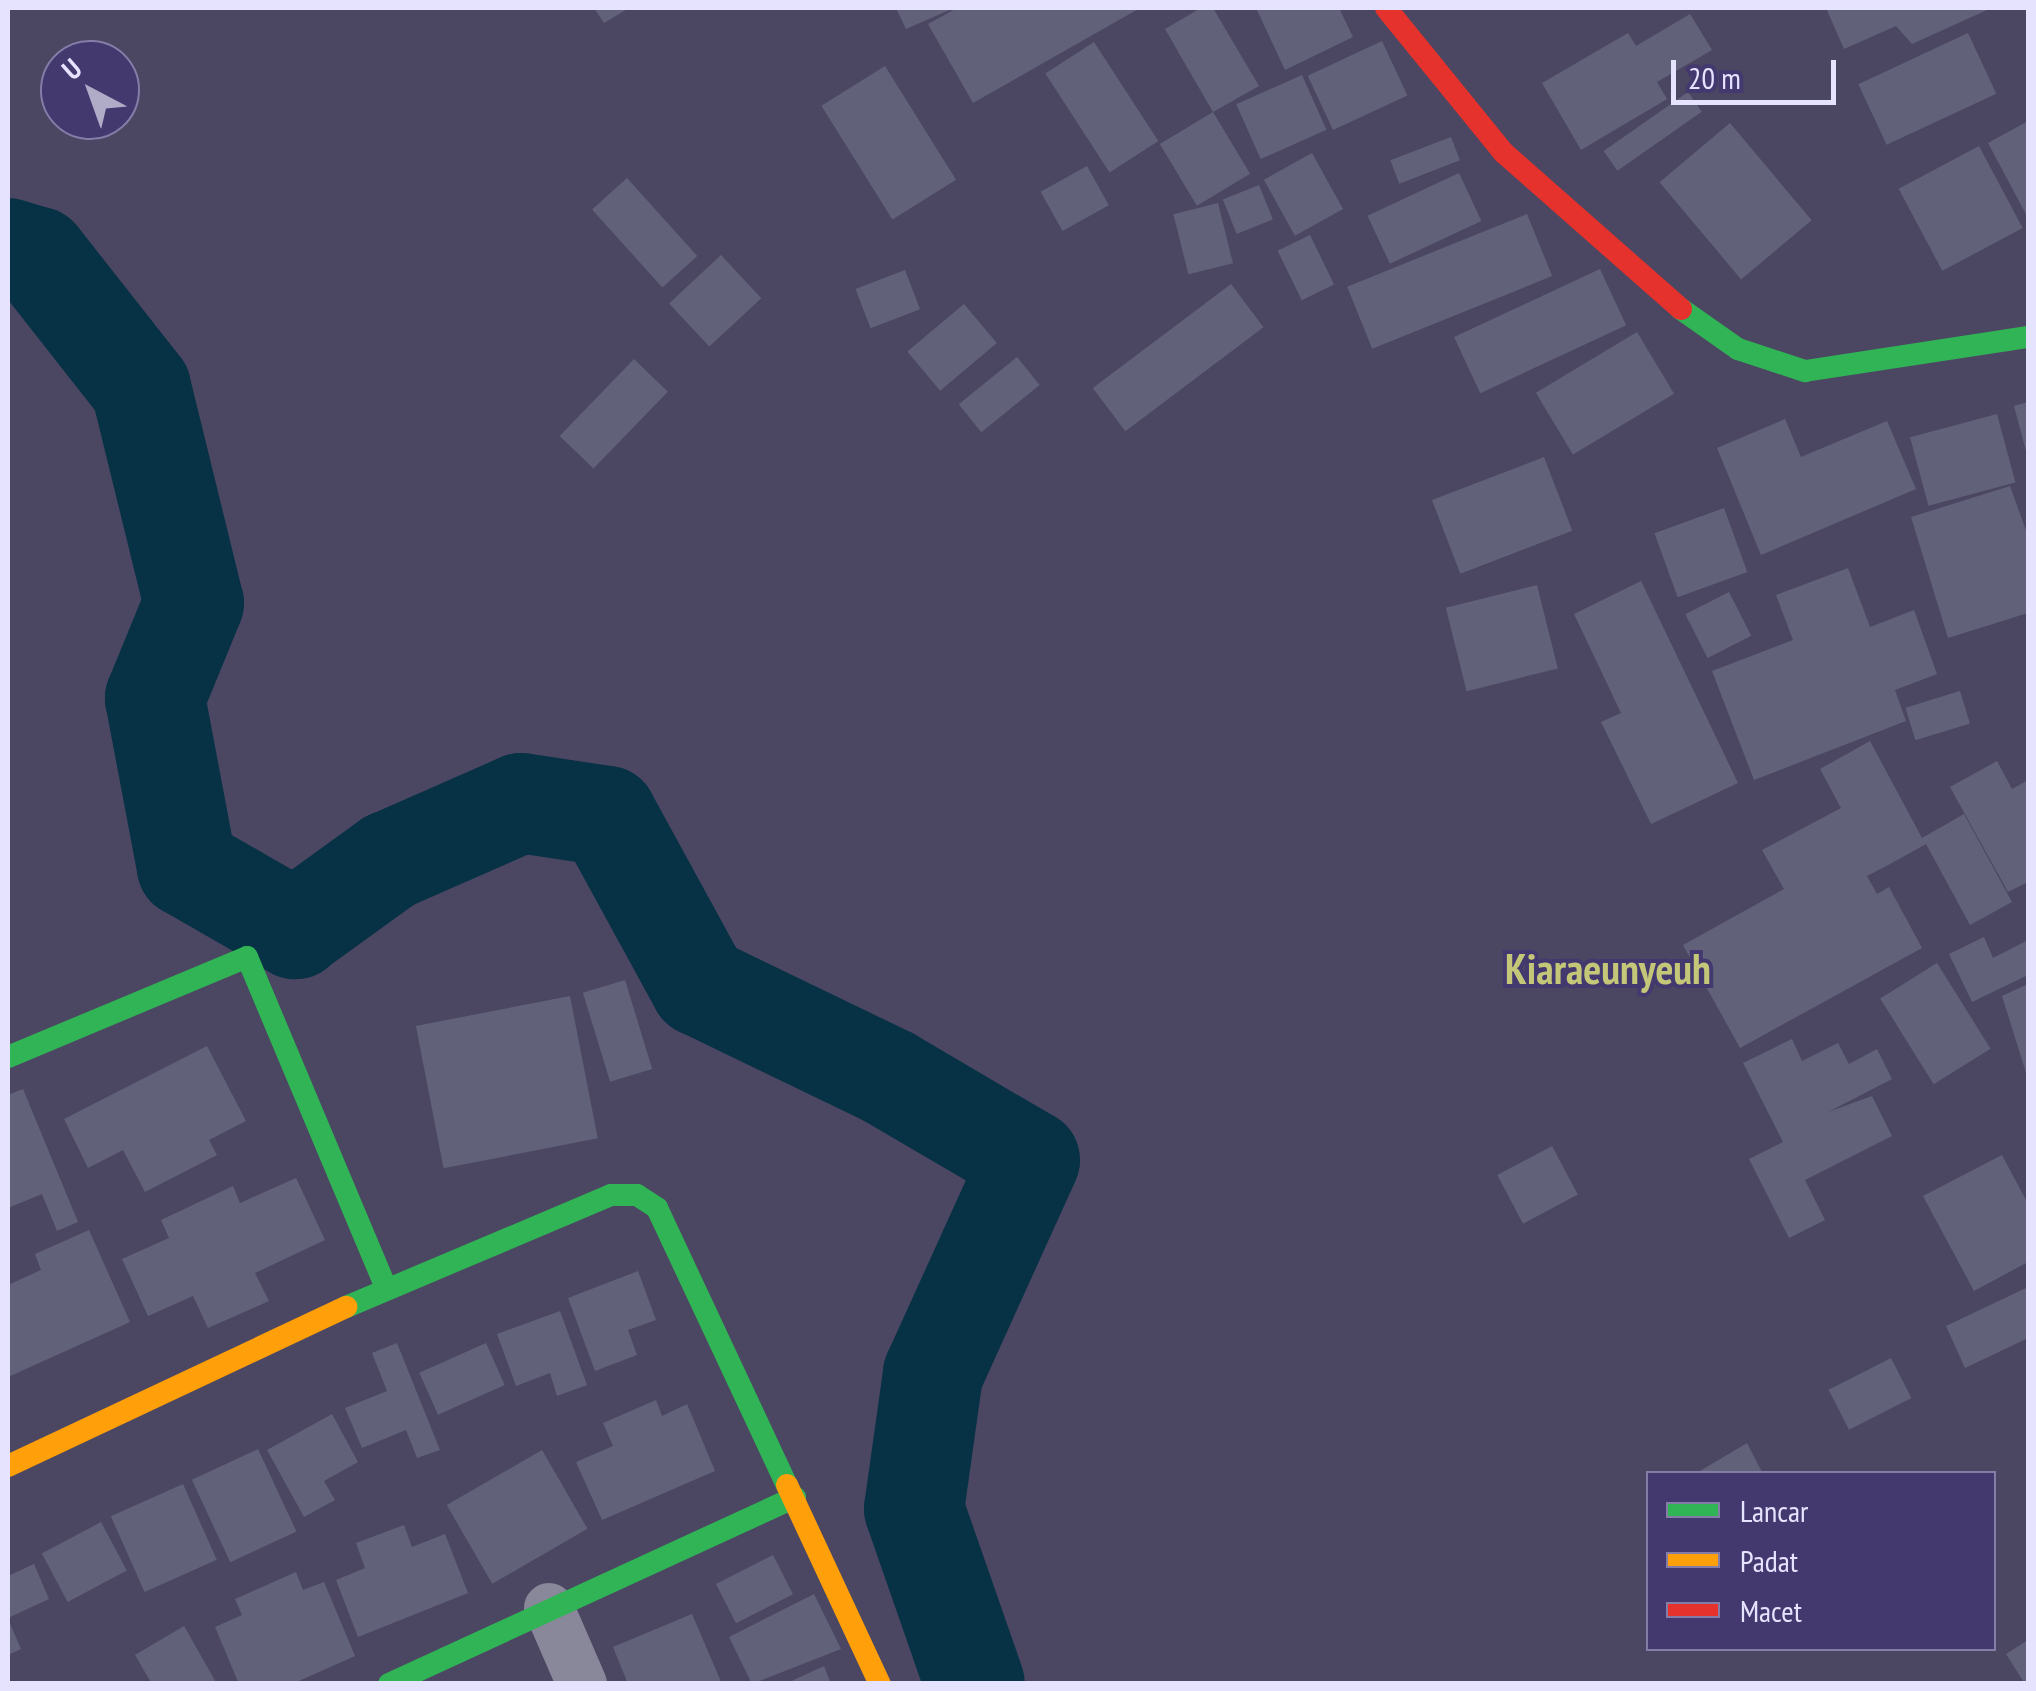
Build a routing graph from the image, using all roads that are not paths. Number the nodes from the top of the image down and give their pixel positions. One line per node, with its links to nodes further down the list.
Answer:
1 (1386, 8): 2 (street)
2 (2028, 336)
3 (8, 1057): 4 (street)
4 (386, 1288): 5 (street); 6 (street)
5 (8, 1466)
6 (795, 1497): 7 (street); 10 (street)
7 (548, 1608): 8 (street); 9 (street)
8 (389, 1684)
9 (582, 1684)
10 (880, 1684)

